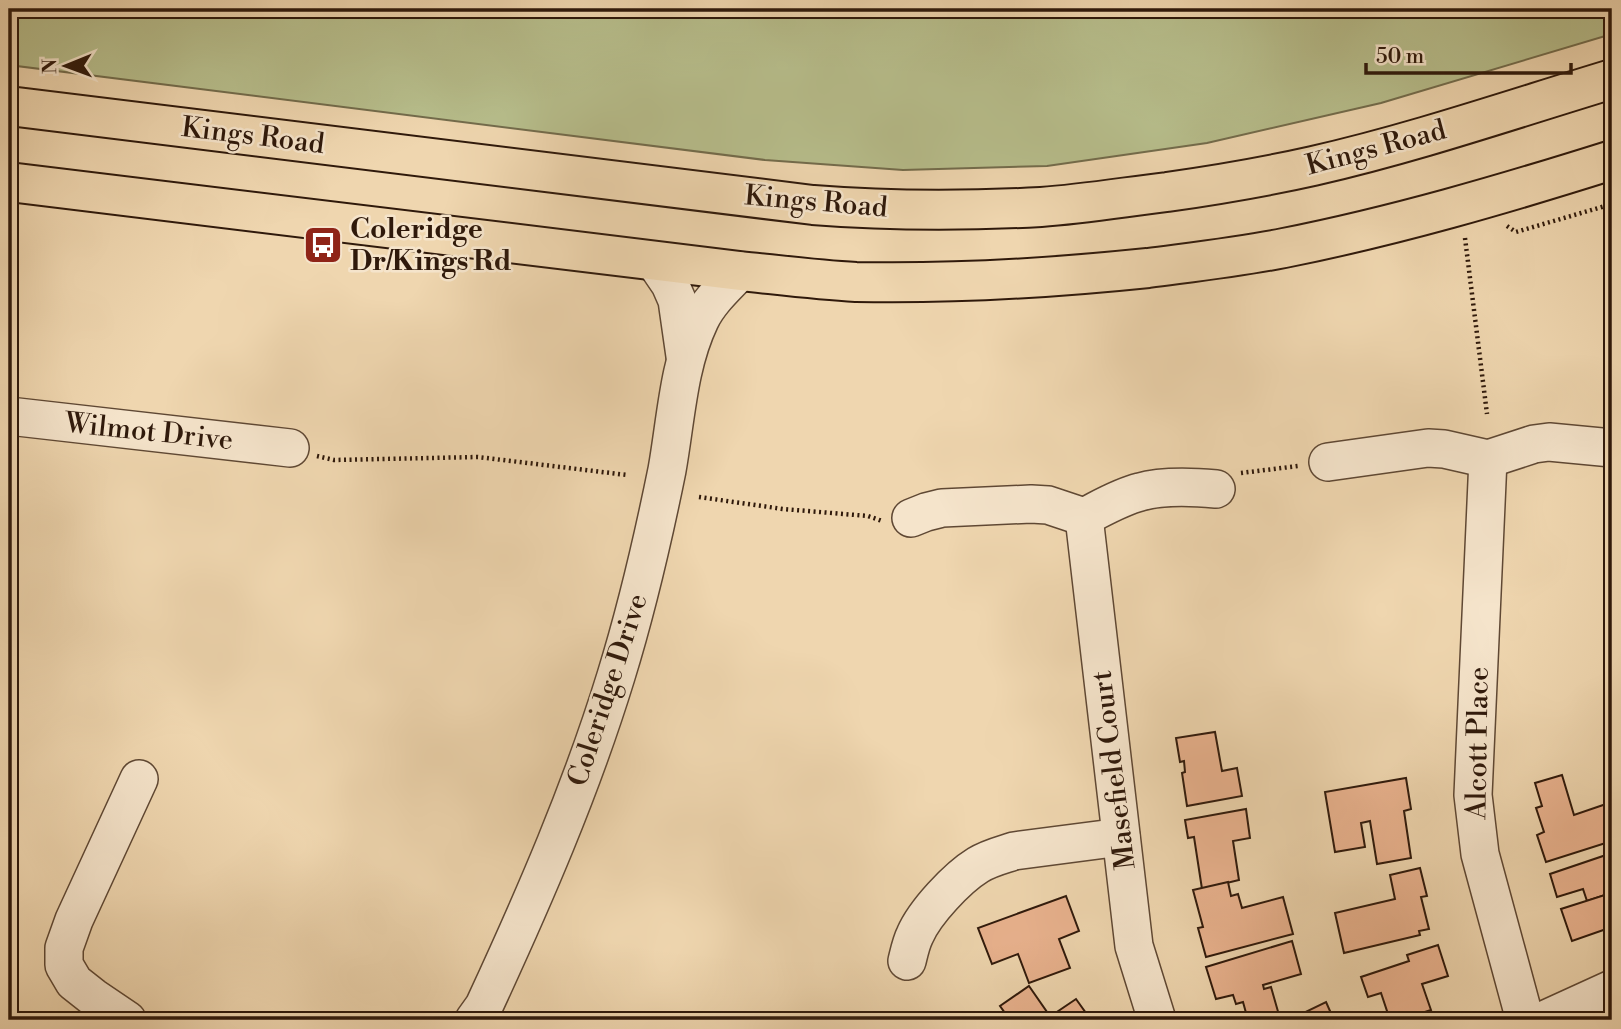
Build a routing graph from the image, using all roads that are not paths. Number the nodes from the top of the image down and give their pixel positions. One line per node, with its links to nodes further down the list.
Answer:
1 (1612, 79): 2 (main road, Kings Road)
2 (9, 106)
3 (1612, 160): 6 (main road)
4 (9, 182): 5 (main road)
5 (655, 262): 6 (main road); 7 (street, Coleridge Drive)
6 (740, 271): 7 (street, Coleridge Drive)
7 (685, 360): 20 (street, Coleridge Drive)
8 (9, 416): 9 (street, Wilmot Drive)
9 (289, 448)
10 (1612, 448): 11 (street)
11 (1488, 459): 12 (street); 23 (street, Alcott Place)
12 (1328, 463)
13 (1216, 489): 14 (street)
14 (1084, 517): 15 (street); 17 (street, Masefield Court)
15 (911, 519)
16 (139, 779): 21 (street)
17 (1121, 836): 18 (street); 22 (street, Masefield Court)
18 (907, 961)
19 (1612, 989): 24 (street)
20 (480, 1016)
21 (128, 1020)
22 (1157, 1020)
23 (1525, 1020)
24 (1544, 1020)

